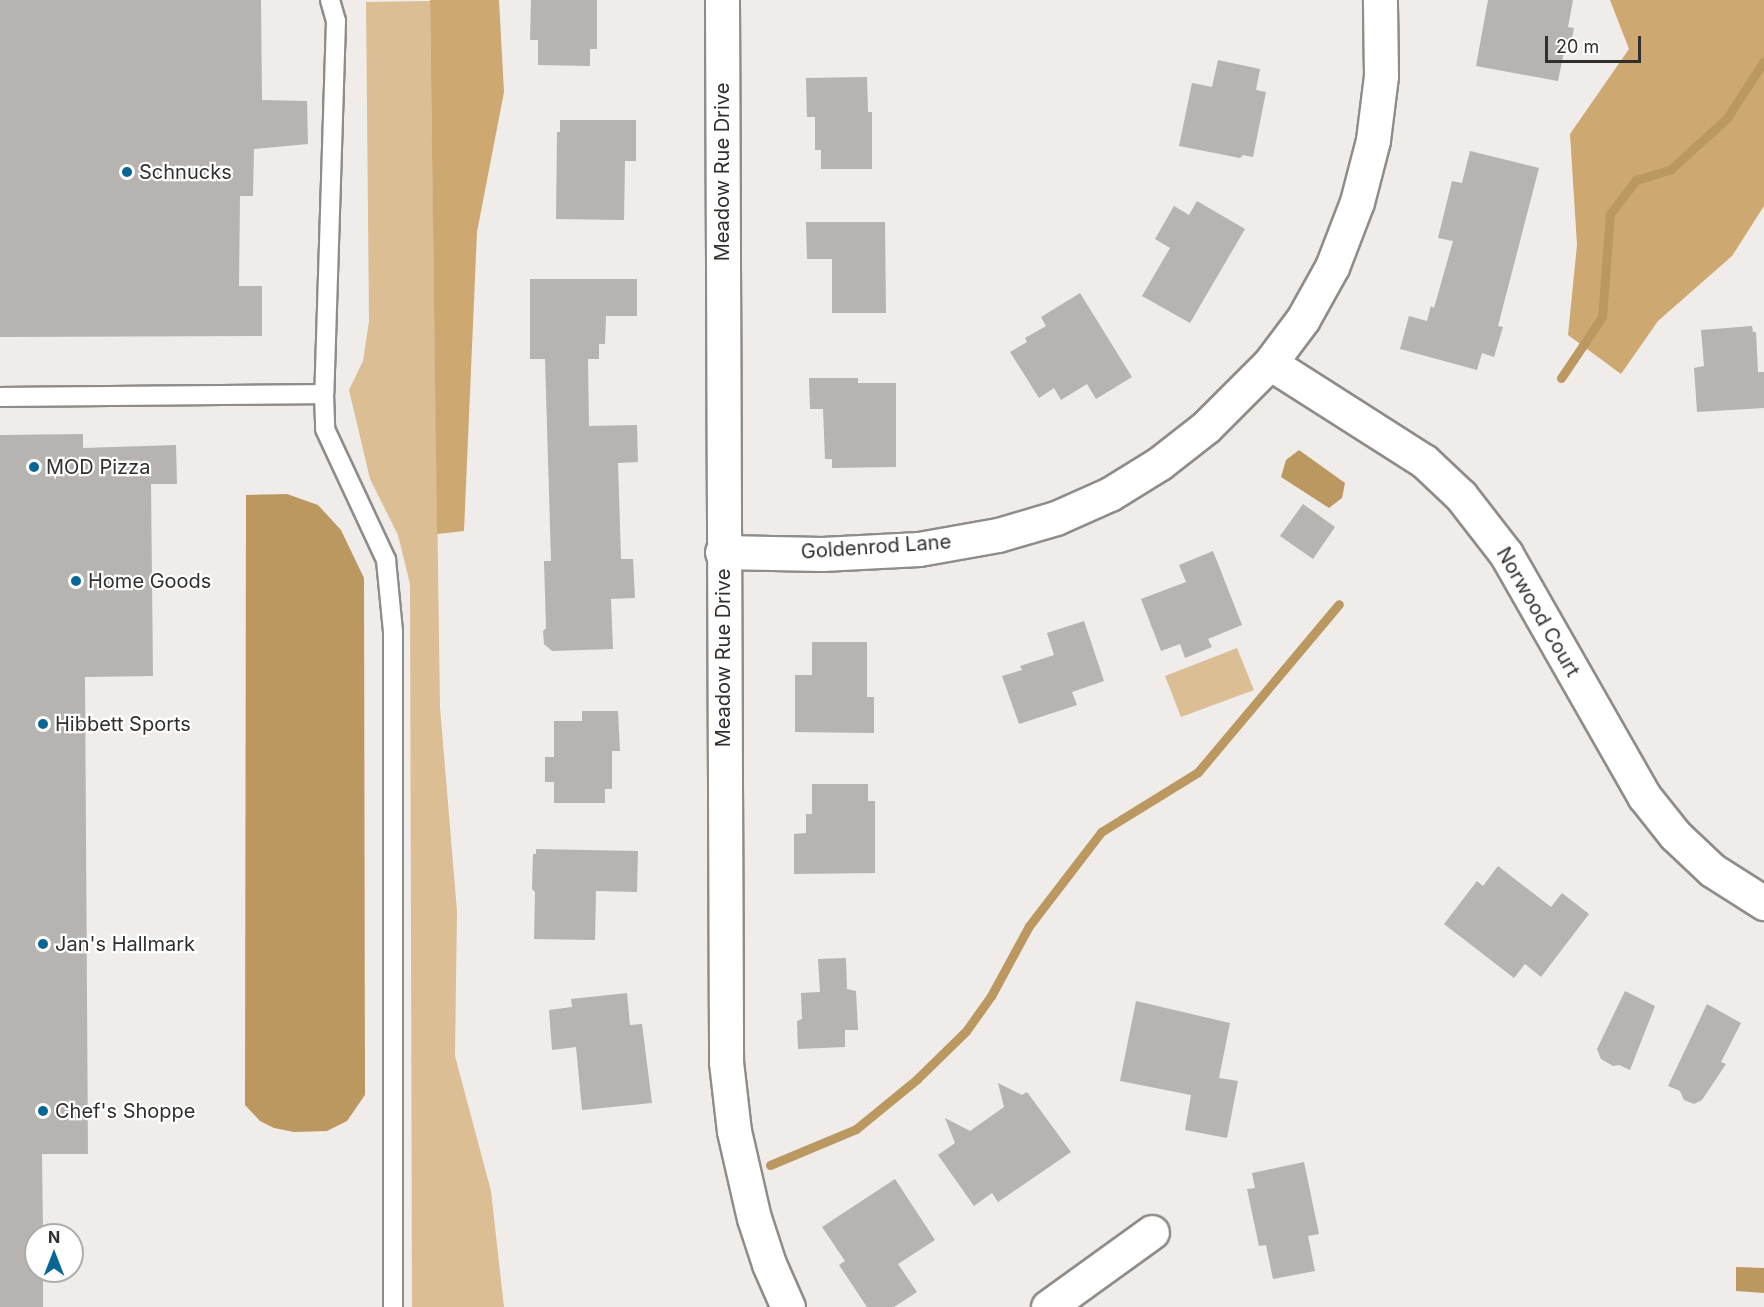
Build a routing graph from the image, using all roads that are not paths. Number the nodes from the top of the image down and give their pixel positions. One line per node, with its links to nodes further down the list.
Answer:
1 (330, 0): 5 (lane)
2 (722, 0): 7 (street, Meadow Rue Drive)
3 (1380, 0): 4 (street, Goldenrod Lane)
4 (1270, 363): 7 (street, Goldenrod Lane); 8 (street, Norwood Court)
5 (324, 394): 6 (lane); 10 (lane)
6 (0, 397)
7 (722, 552): 11 (street, Meadow Rue Drive)
8 (1764, 903)
9 (1152, 1232): 12 (street)
10 (393, 1307)
11 (788, 1307)
12 (1048, 1307)

